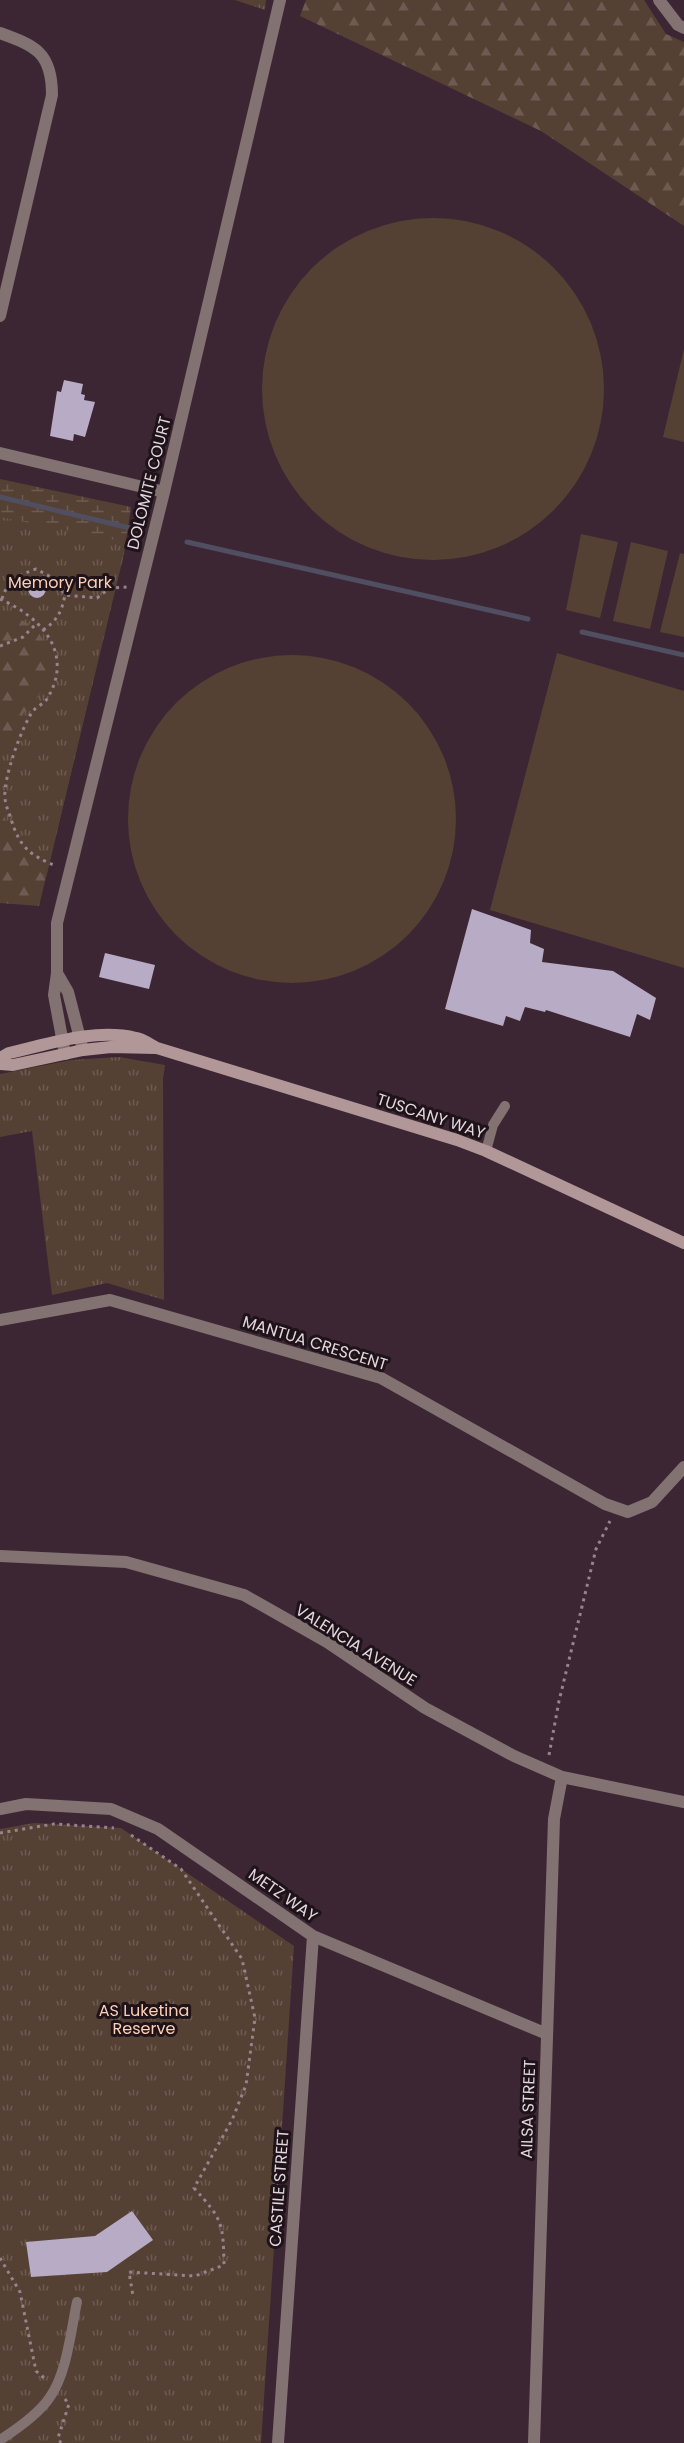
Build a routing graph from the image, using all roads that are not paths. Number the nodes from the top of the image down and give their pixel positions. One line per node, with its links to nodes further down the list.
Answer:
1 (280, 0): 7 (street, DOLOMITE COURT)
2 (659, 0): 3 (street)
3 (684, 28)
4 (0, 33): 5 (street)
5 (0, 316)
6 (0, 453): 7 (street)
7 (164, 492): 8 (street, DOLOMITE COURT)
8 (57, 973): 9 (street, DOLOMITE COURT); 10 (street, DOLOMITE COURT)
9 (80, 1038): 10 (street, TUSCANY WAY); 11 (street, TUSCANY WAY); 12 (street, DOLOMITE COURT)
10 (62, 1041): 13 (street, DOLOMITE COURT); 14 (street, TUSCANY WAY)
11 (157, 1048): 12 (street, TUSCANY WAY); 17 (street, TUSCANY WAY)
12 (83, 1050): 13 (street, TUSCANY WAY)
13 (65, 1054): 15 (street, TUSCANY WAY)
14 (0, 1058)
15 (0, 1064)
16 (505, 1106): 17 (lane)
17 (486, 1150): 18 (street, TUSCANY WAY)
18 (684, 1243)
19 (0, 1320): 20 (street, MANTUA CRESCENT)
20 (684, 1467)
21 (0, 1556): 22 (street, VALENCIA AVENUE)
22 (562, 1777): 23 (street, VALENCIA AVENUE); 26 (street, AILSA STREET)
23 (684, 1802)
24 (0, 1809): 25 (street, METZ WAY)
25 (313, 1936): 26 (street, METZ WAY); 29 (street, CASTILE STREET)
26 (547, 2034): 30 (street, AILSA STREET)
27 (77, 2302): 28 (lane)
28 (0, 2440)
29 (278, 2443)
30 (534, 2443)

